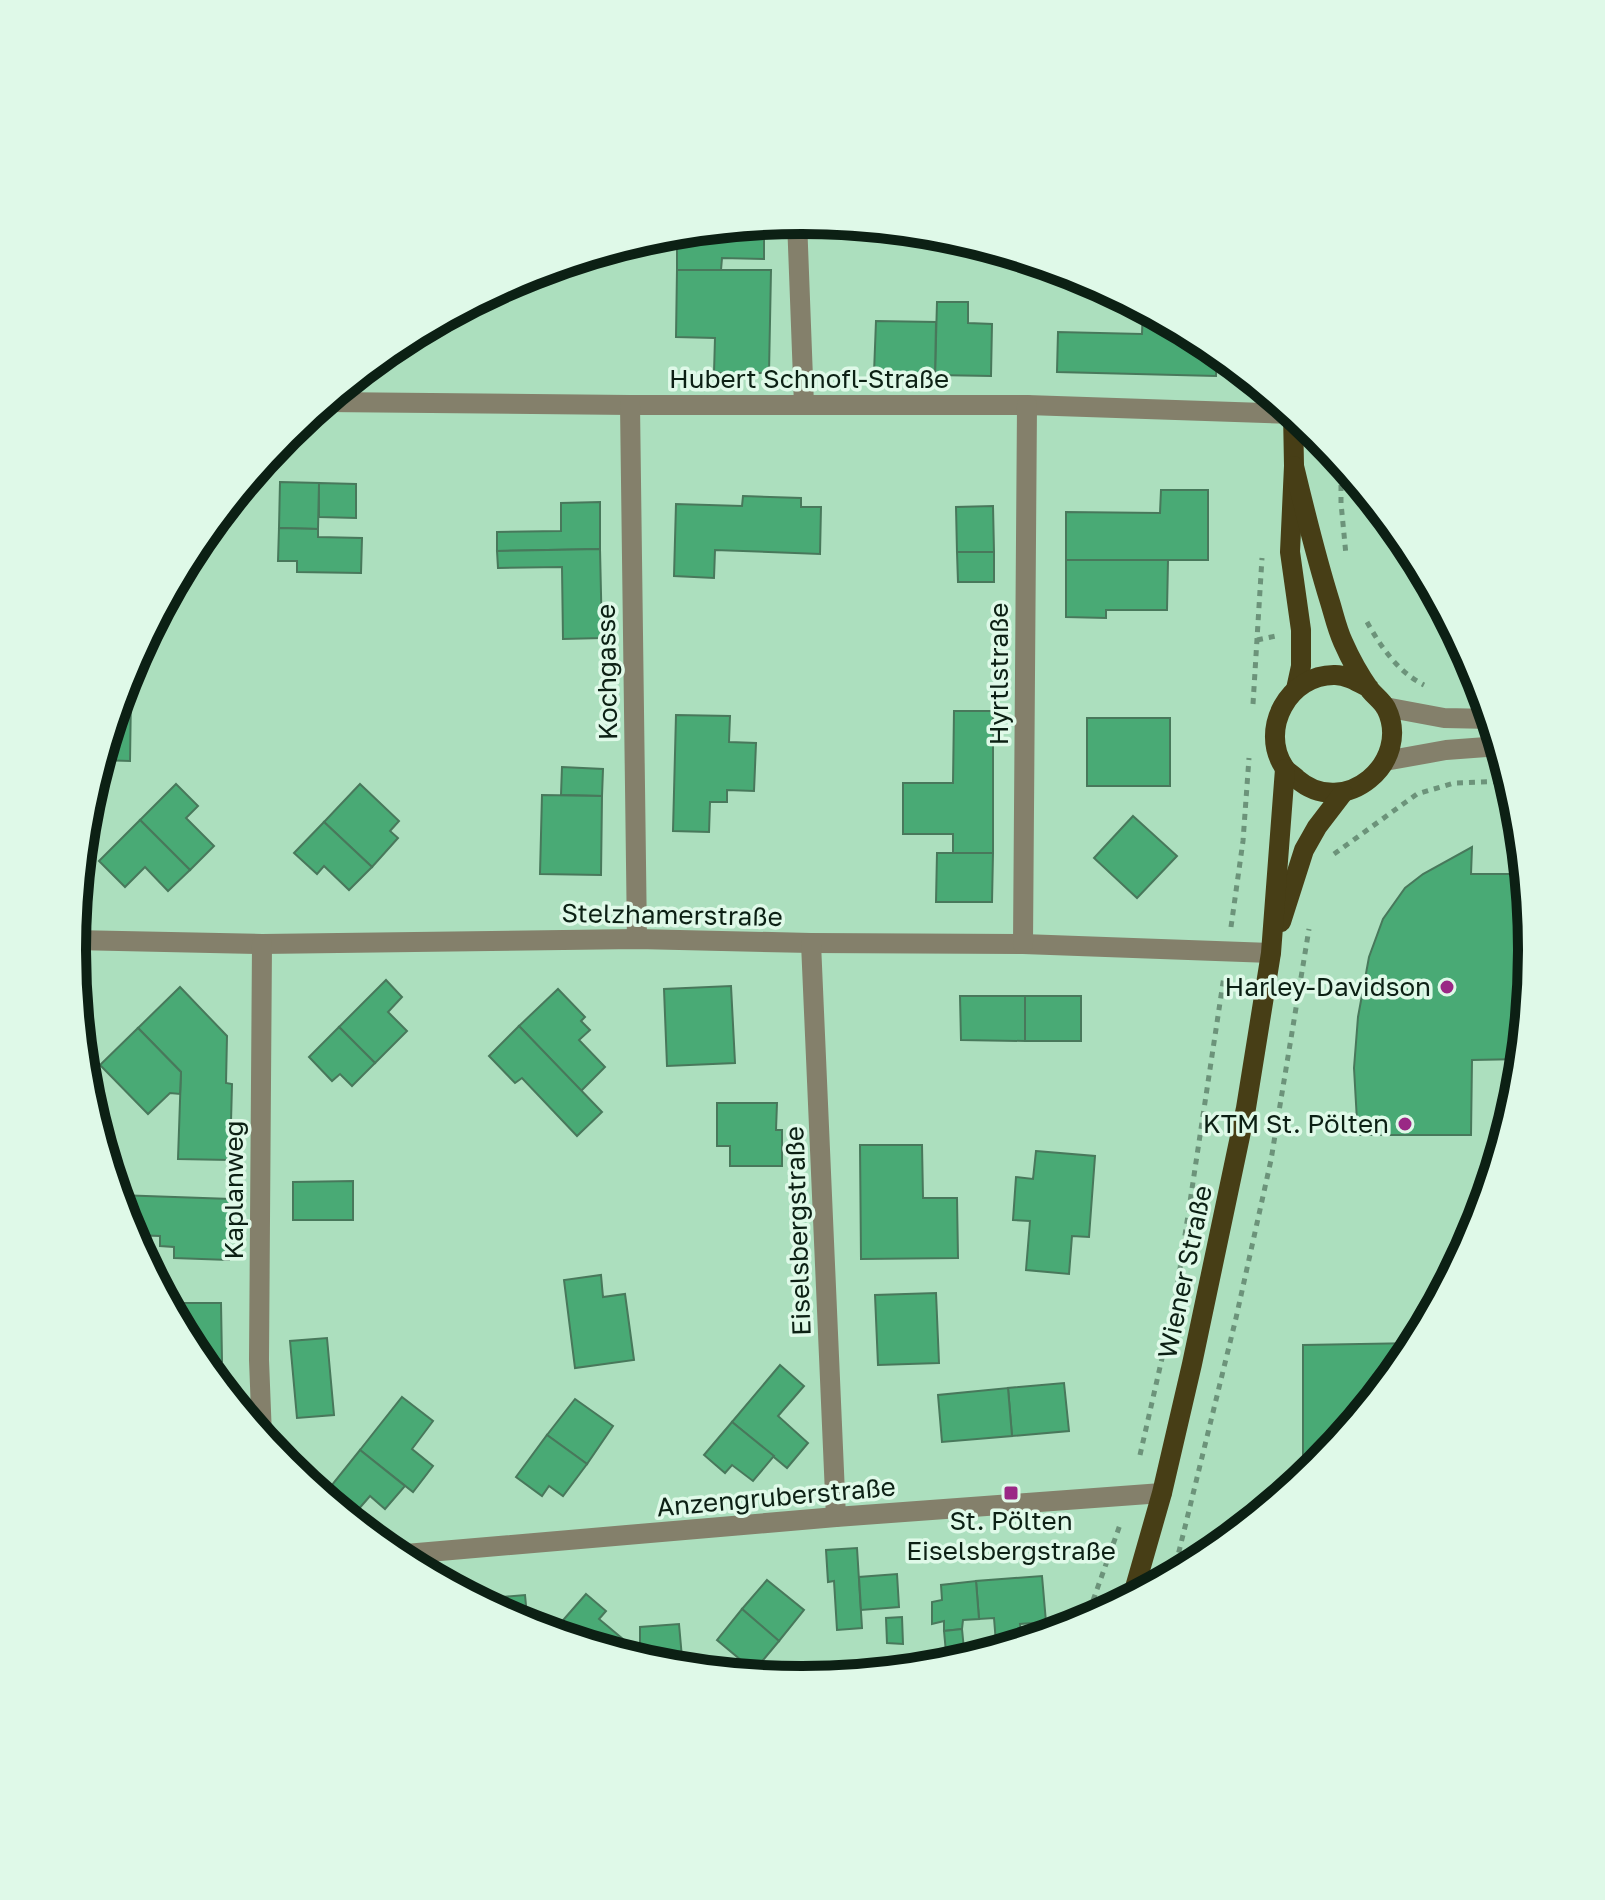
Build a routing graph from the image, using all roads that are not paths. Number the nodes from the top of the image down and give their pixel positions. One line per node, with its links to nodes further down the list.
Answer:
1 (798, 234): 4 (street)
2 (341, 402): 3 (street, Hubert Schnofl-Straße)
3 (630, 405): 4 (street, Hubert Schnofl-Straße); 17 (street, Kochgasse)
4 (804, 405): 5 (street, Hubert Schnofl-Straße)
5 (1027, 405): 6 (street, Hubert Schnofl-Straße); 21 (street, Hyrtlstraße)
6 (1277, 413)
7 (1293, 428): 8 (main road)
8 (1294, 466): 9 (main road); 10 (main road)
9 (1369, 688): 10 (main road); 11 (main road)
10 (1296, 689): 15 (main road)
11 (1385, 707): 12 (street); 14 (main road)
12 (1481, 719)
13 (1489, 747): 14 (street)
14 (1385, 761): 16 (main road)
15 (1285, 769): 16 (main road); 22 (main road, Wiener Straße)
16 (1343, 793): 22 (main road, Wiener Straße)
17 (637, 939): 19 (street, Stelzhamerstraße); 20 (street, Stelzhamerstraße)
18 (86, 940): 20 (street, Stelzhamerstraße)
19 (811, 943): 21 (street, Stelzhamerstraße); 25 (street, Eiselsbergstraße)
20 (262, 944): 23 (street, Kaplanweg)
21 (1023, 944): 22 (street, Stelzhamerstraße)
22 (1271, 953): 24 (main road, Wiener Straße)
23 (261, 1419)
24 (1162, 1493): 25 (street, Anzengruberstraße); 27 (main road, Wiener Straße)
25 (836, 1517): 26 (street, Anzengruberstraße)
26 (415, 1553)
27 (1136, 1584)

